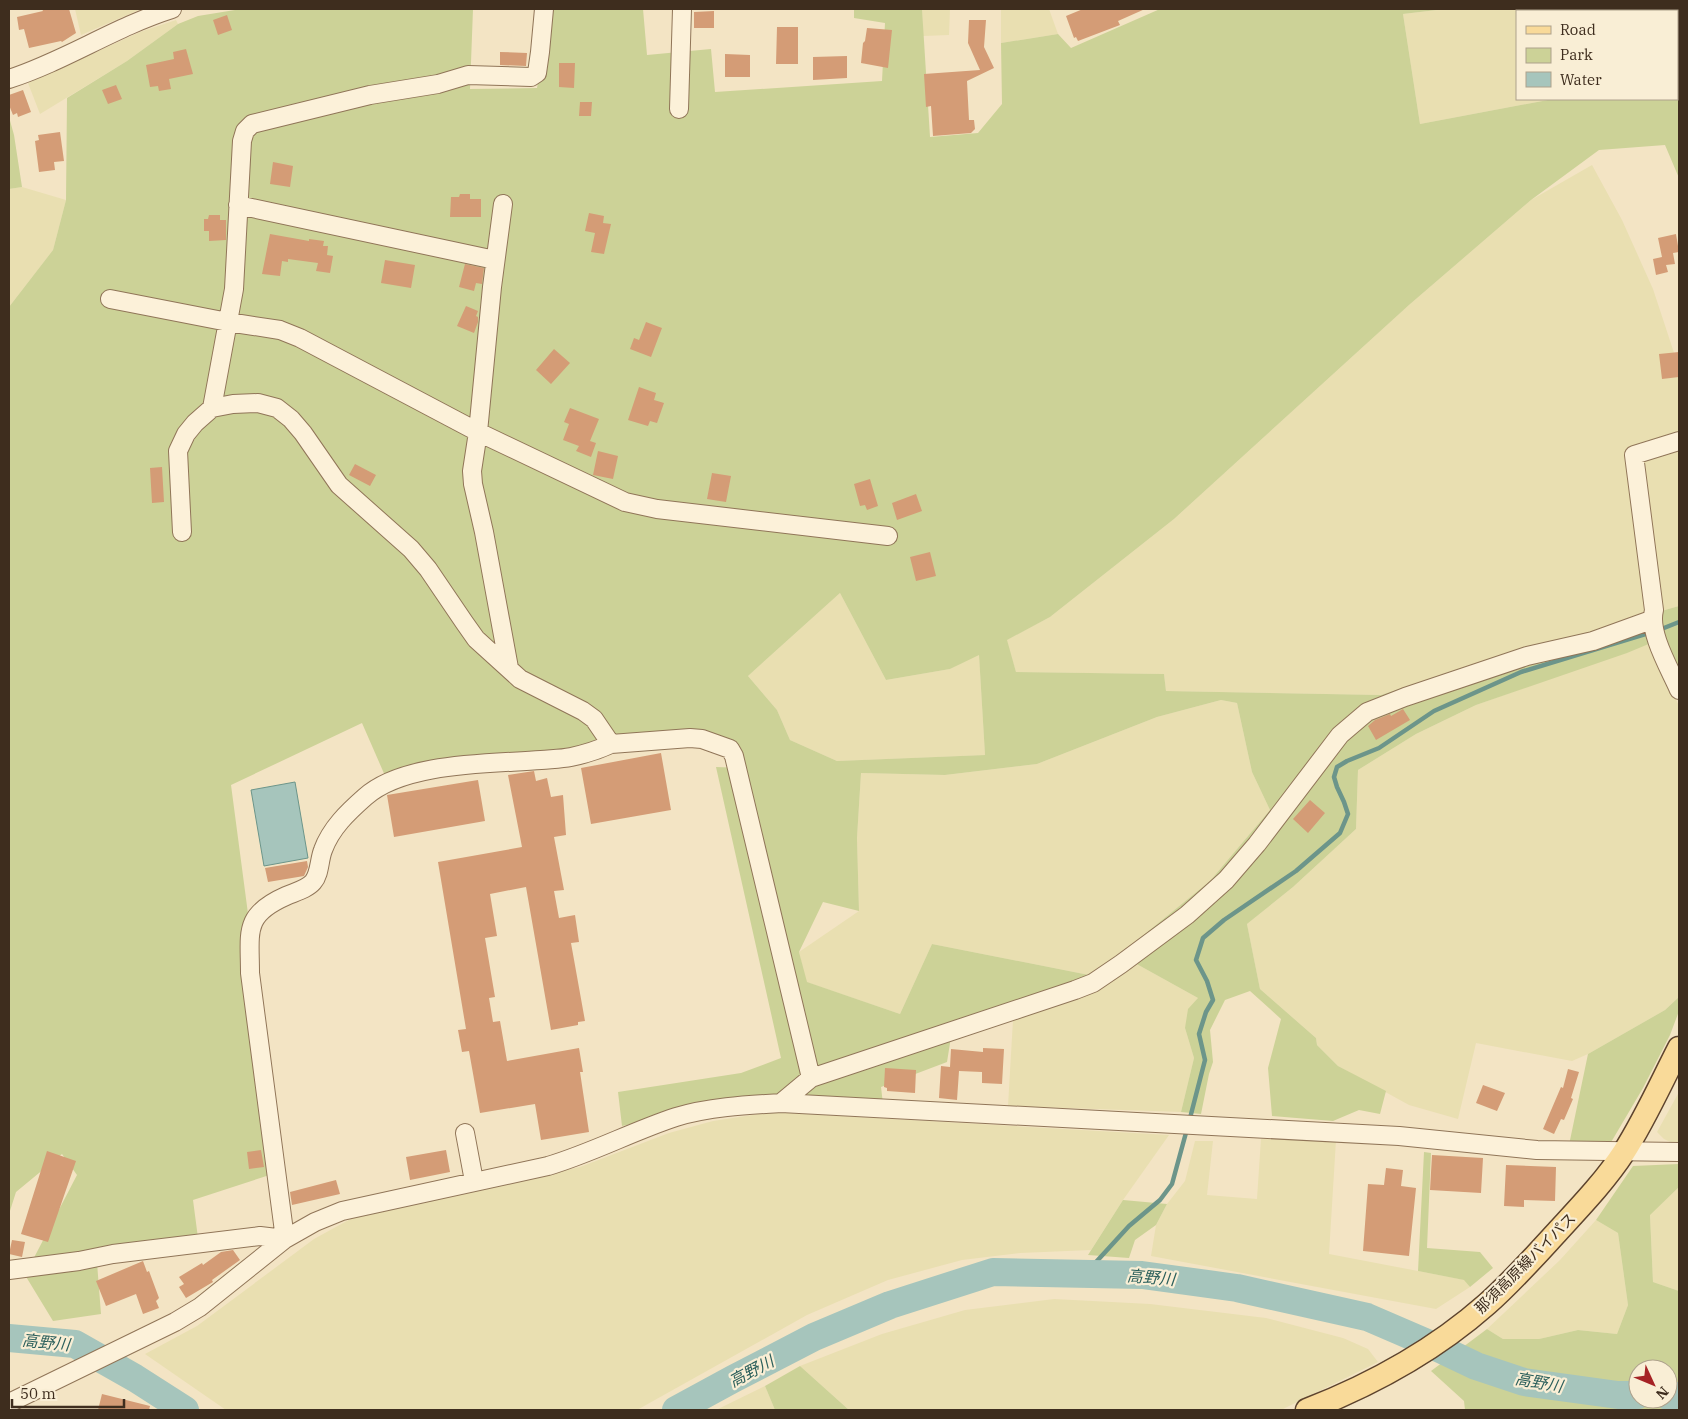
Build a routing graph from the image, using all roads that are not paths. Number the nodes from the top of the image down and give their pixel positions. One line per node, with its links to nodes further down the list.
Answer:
1 (172, 9): 4 (street)
2 (544, 9): 7 (street)
3 (682, 9): 5 (street)
4 (9, 79)
5 (679, 109)
6 (503, 204): 8 (street)
7 (238, 205): 8 (street); 10 (street)
8 (495, 260): 12 (street)
9 (110, 299): 10 (street)
10 (228, 322): 11 (street); 12 (street)
11 (212, 408): 14 (street); 17 (street)
12 (478, 432): 15 (street); 17 (street)
13 (1679, 441): 16 (street)
14 (182, 532)
15 (888, 536)
16 (1653, 628): 18 (street); 21 (street)
17 (509, 668): 19 (street)
18 (1679, 690)
19 (611, 744): 21 (street); 27 (street)
20 (1679, 1048): 24 (main road, 那須高原線バイパス)
21 (811, 1078): 22 (street)
22 (782, 1102): 24 (street); 26 (street)
23 (464, 1133): 26 (street)
24 (1624, 1151): 25 (street); 30 (main road, 那須高原線バイパス)
25 (1679, 1152)
26 (474, 1181): 27 (street)
27 (285, 1240): 28 (street); 29 (street)
28 (9, 1270)
29 (9, 1403)
30 (1307, 1410)

